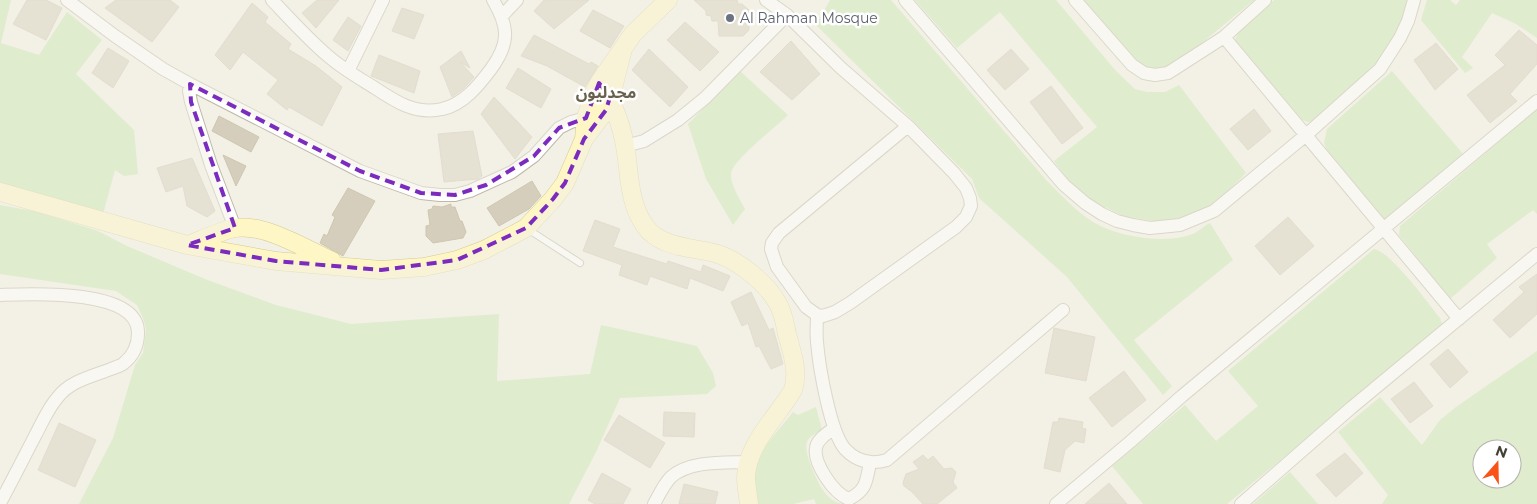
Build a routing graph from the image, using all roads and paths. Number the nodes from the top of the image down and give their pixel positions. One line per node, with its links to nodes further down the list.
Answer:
1 (272, 0): 16 (street)
2 (382, 0): 16 (street)
3 (493, 0): 13 (street)
4 (517, 0): 13 (street)
5 (668, 0): 15 (street)
6 (766, 0): 12 (street)
7 (905, 0): 23 (street)
8 (1075, 0): 14 (street)
9 (1265, 0): 14 (street)
10 (1414, 0): 23 (street)
11 (70, 1): 18 (street)
12 (787, 15): 22 (street); 25 (street)
13 (502, 16): 16 (street)
14 (1224, 37): 23 (street)
15 (623, 49): 17 (street); 19 (street)
16 (348, 71)
17 (600, 83): 19 (street); 21 (street)
18 (190, 84): 21 (street); 28 (street)
19 (610, 98): 24 (street); 25 (street)
20 (1537, 101): 27 (street)
21 (586, 118): 24 (street)
22 (908, 126): 38 (street); 38 (street)
23 (1306, 135): 27 (street)
24 (584, 139): 29 (street)
25 (625, 146): 41 (street)
26 (0, 192): 31 (street)
27 (1384, 227): 39 (street); 46 (street)
28 (235, 228): 30 (street); 31 (street)
29 (526, 228): 34 (lane); 35 (street)
30 (279, 237): 33 (street); 35 (street)
31 (188, 245): 33 (street)
32 (1537, 254): 39 (street)
33 (276, 261): 35 (street)
34 (580, 263)
35 (342, 266)
36 (0, 296): 43 (street)
37 (1063, 310): 42 (street)
38 (817, 315): 40 (street)
39 (1459, 319): 47 (street)
40 (834, 428): 42 (street); 42 (street)
41 (749, 462): 44 (street); 45 (street)
42 (870, 462)
43 (0, 504)
44 (654, 504)
45 (749, 504)
46 (1056, 504)
47 (1241, 504)

